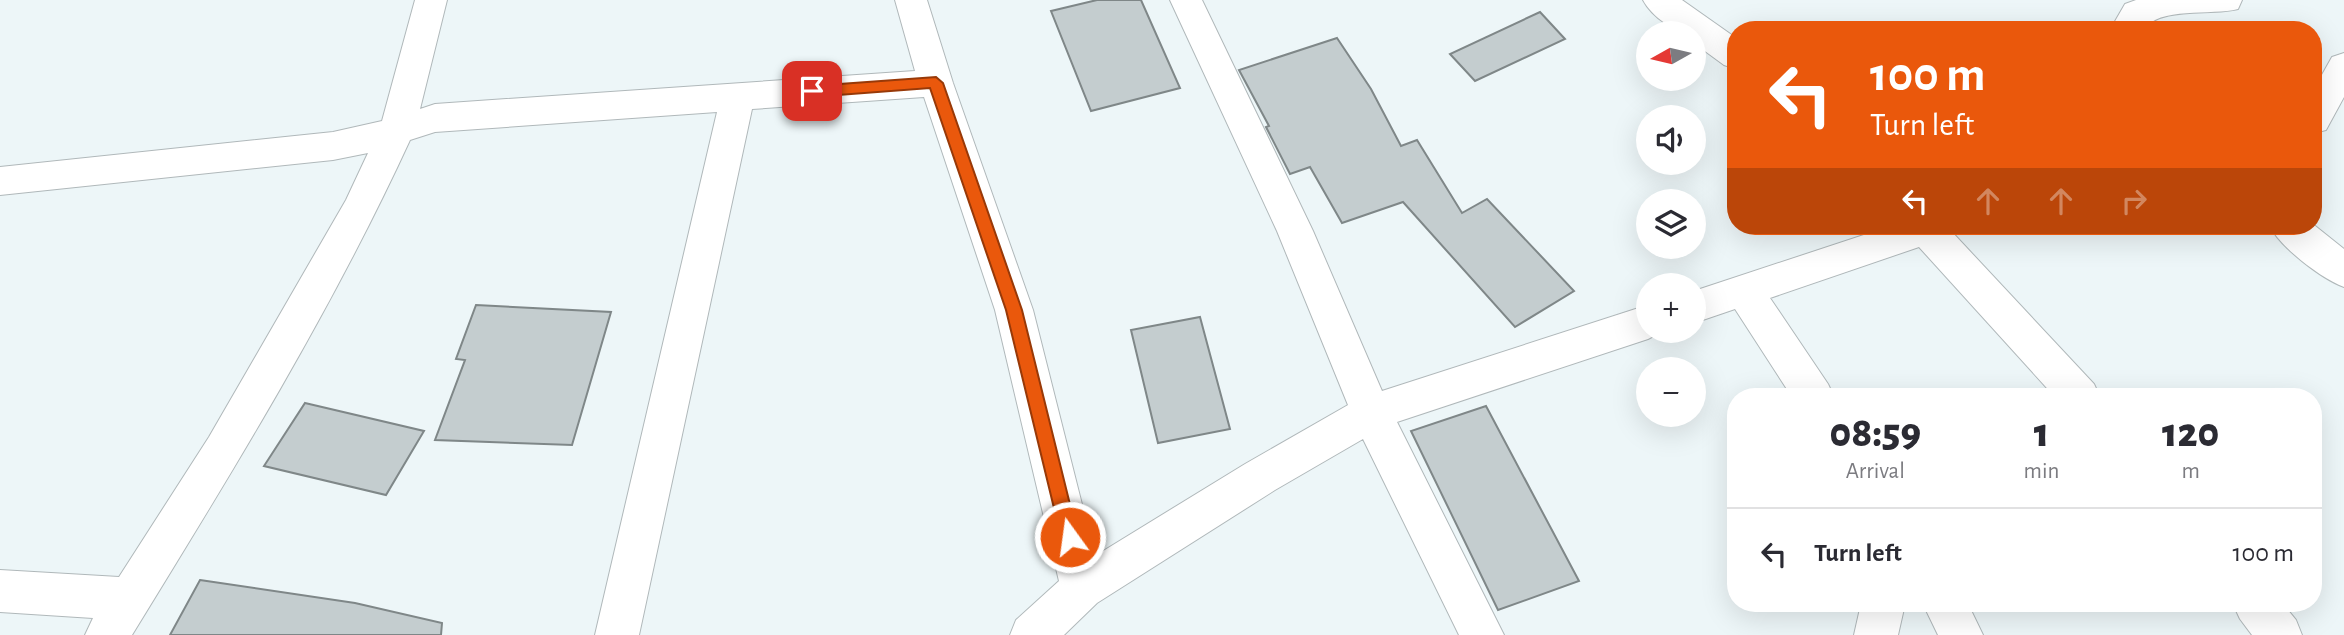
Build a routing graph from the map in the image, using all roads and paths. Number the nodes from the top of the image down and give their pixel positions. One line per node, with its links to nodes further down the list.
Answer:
1 (431, 0): 12 (street)
2 (911, 0): 9 (street)
3 (1186, 0): 23 (street)
4 (1659, 0): 7 (street)
5 (2225, 0): 6 (street)
6 (2128, 14)
7 (1727, 49)
8 (2344, 66): 11 (street)
9 (936, 83): 10 (street); 29 (street)
10 (738, 96): 12 (street); 31 (street)
11 (2322, 106)
12 (398, 128): 13 (street); 25 (street)
13 (0, 181)
14 (1910, 235): 18 (street)
15 (1937, 235): 22 (street)
16 (2299, 235): 17 (street)
17 (2344, 271)
18 (1744, 291): 19 (street); 21 (street)
19 (1706, 303)
20 (1636, 326): 23 (street)
21 (1808, 388)
22 (2072, 388)
23 (1371, 413): 29 (street); 32 (street)
24 (0, 591): 25 (street)
25 (129, 599): 30 (street)
26 (1881, 612): 33 (street)
27 (1949, 612): 34 (street)
28 (2261, 612): 35 (street)
29 (1055, 619)
30 (107, 635)
31 (617, 635)
32 (1482, 635)
33 (1876, 635)
34 (1961, 635)
35 (2280, 635)

